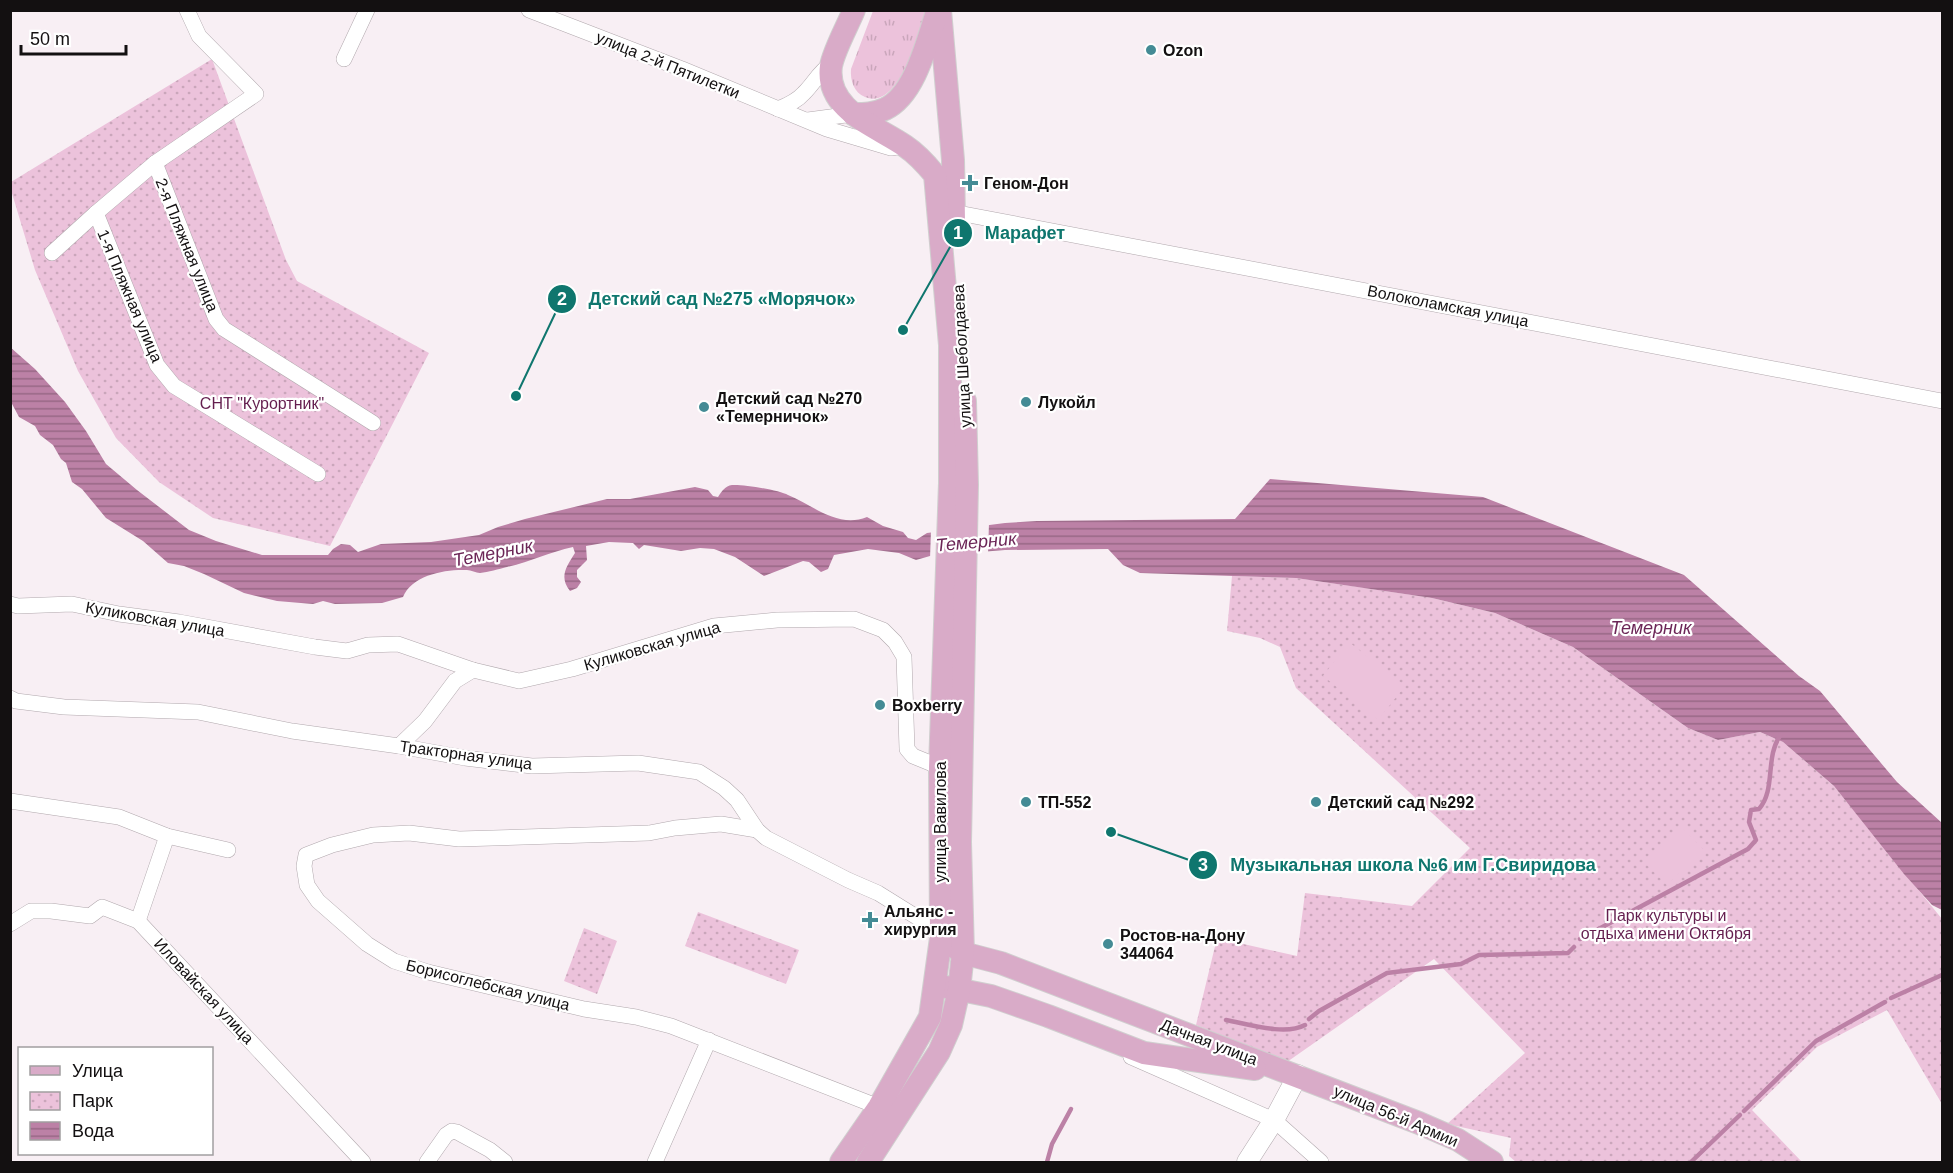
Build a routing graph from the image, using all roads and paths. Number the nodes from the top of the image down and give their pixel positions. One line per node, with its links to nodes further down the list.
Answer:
1 (187, 10): 12 (street)
2 (368, 10): 6 (street)
3 (529, 10): 8 (street, улица 2-й Пятилетки)
4 (854, 10): 7 (main road)
5 (939, 10): 9 (main road); 13 (main road)
6 (344, 59)
7 (831, 64): 8 (street); 9 (main road)
8 (778, 109): 10 (street, улица 2-й Пятилетки)
9 (853, 114): 10 (street, улица 2-й Пятилетки); 11 (main road)
10 (805, 120): 11 (street, улица 2-й Пятилетки)
11 (904, 146): 13 (main road)
12 (155, 163): 14 (street); 17 (street, 2-я Пляжная улица)
13 (948, 202): 16 (street, Волоколамская улица); 20 (main road, улица Шеболдаева)
14 (96, 213): 15 (street); 18 (street, 1-я Пляжная улица)
15 (52, 254)
16 (1942, 401)
17 (373, 423)
18 (318, 474)
19 (10, 604): 21 (street, Куликовская улица)
20 (953, 636): 24 (main road, улица Вавилова); 32 (main road, улица Вавилова)
21 (473, 670): 23 (street); 24 (street, Куликовская улица)
22 (10, 698): 23 (street, Тракторная улица)
23 (399, 746): 26 (street, Тракторная улица)
24 (940, 767): 31 (main road, улица Вавилова)
25 (10, 801): 27 (street)
26 (757, 830): 31 (street, Тракторная улица); 37 (street, Борисоглебская улица)
27 (167, 836): 28 (street); 29 (street)
28 (228, 850)
29 (138, 921): 30 (street, Иловайская улица); 42 (street, Иловайская улица)
30 (10, 924)
31 (940, 938): 32 (main road, Дачная улица); 33 (main road, улица Вавилова)
32 (963, 953): 34 (main road, улица Вавилова); 35 (main road, Дачная улица)
33 (936, 984): 34 (main road, Дачная улица); 40 (main road, улица Вавилова)
34 (959, 990): 36 (main road, Дачная улица); 47 (main road, улица Вавилова)
35 (1118, 1007): 36 (main road); 39 (main road, Дачная улица)
36 (1048, 1016): 38 (main road, Дачная улица)
37 (709, 1040): 40 (street, Борисоглебская улица); 45 (street)
38 (1107, 1040): 39 (main road, Дачная улица); 41 (street, Дачная улица)
39 (1298, 1075): 41 (street); 50 (main road, улица 56-й Армии)
40 (879, 1107): 46 (main road, улица Вавилова)
41 (1274, 1120): 48 (street); 49 (street, Дачная улица)
42 (363, 1162)
43 (427, 1162): 44 (street)
44 (505, 1162)
45 (655, 1162)
46 (841, 1162)
47 (868, 1162)
48 (1247, 1162)
49 (1321, 1162)
50 (1491, 1162)

